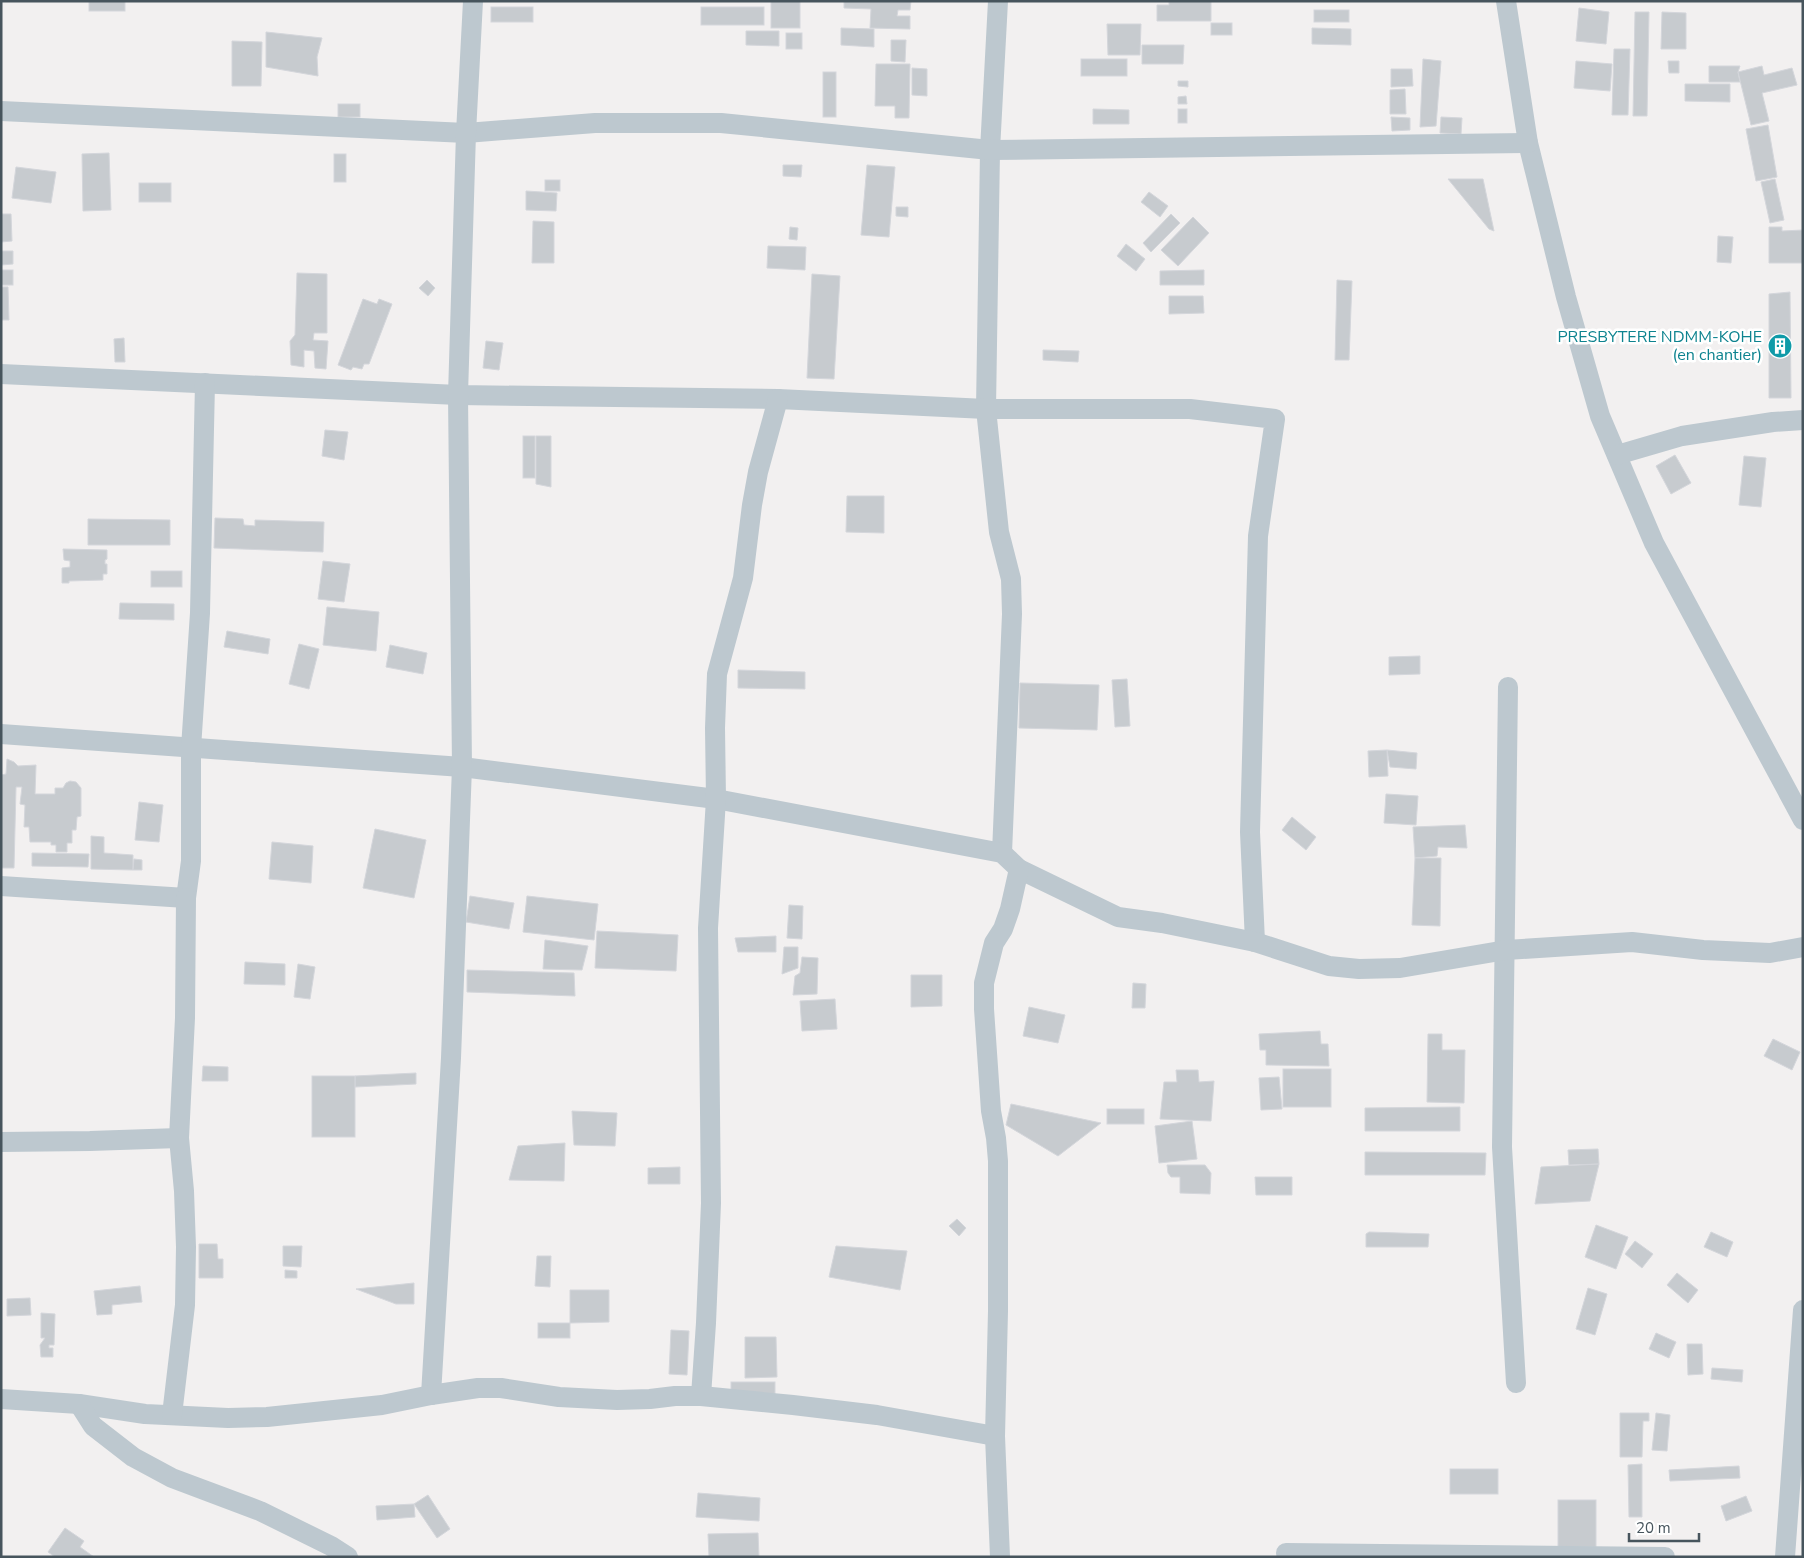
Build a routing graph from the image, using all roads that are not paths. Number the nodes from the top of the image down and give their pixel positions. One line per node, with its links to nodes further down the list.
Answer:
1 (473, 1): 5 (street)
2 (998, 1): 7 (street)
3 (1506, 1): 6 (street)
4 (1, 111): 5 (street)
5 (466, 133): 7 (street); 10 (street)
6 (1528, 143): 7 (street); 14 (street)
7 (990, 150): 12 (street)
8 (1, 374): 9 (street)
9 (205, 383): 10 (street); 17 (street)
10 (458, 395): 11 (street); 18 (street)
11 (778, 399): 12 (street); 19 (street)
12 (986, 409): 21 (street); 25 (street)
13 (1803, 420): 14 (street)
14 (1617, 455): 20 (street)
15 (1508, 687): 27 (street)
16 (1, 734): 17 (street)
17 (191, 748): 18 (street); 24 (street)
18 (462, 767): 19 (street); 32 (street)
19 (716, 799): 21 (street); 33 (street)
20 (1803, 820)
21 (1002, 853): 22 (street)
22 (1019, 869): 25 (street); 37 (street)
23 (1, 886): 24 (street)
24 (186, 898): 28 (street)
25 (1255, 942): 27 (street)
26 (1803, 947): 27 (street)
27 (1506, 950): 31 (street)
28 (179, 1138): 29 (street); 36 (street)
29 (1, 1142)
30 (1803, 1310): 42 (street)
31 (1516, 1383)
32 (431, 1395): 33 (street); 36 (street)
33 (701, 1396): 37 (street)
34 (1, 1399): 35 (street)
35 (79, 1404): 36 (street); 39 (street)
36 (172, 1415)
37 (995, 1436): 40 (street)
38 (1286, 1553): 41 (street)
39 (348, 1557)
40 (1000, 1557)
41 (1666, 1557)
42 (1785, 1557)

